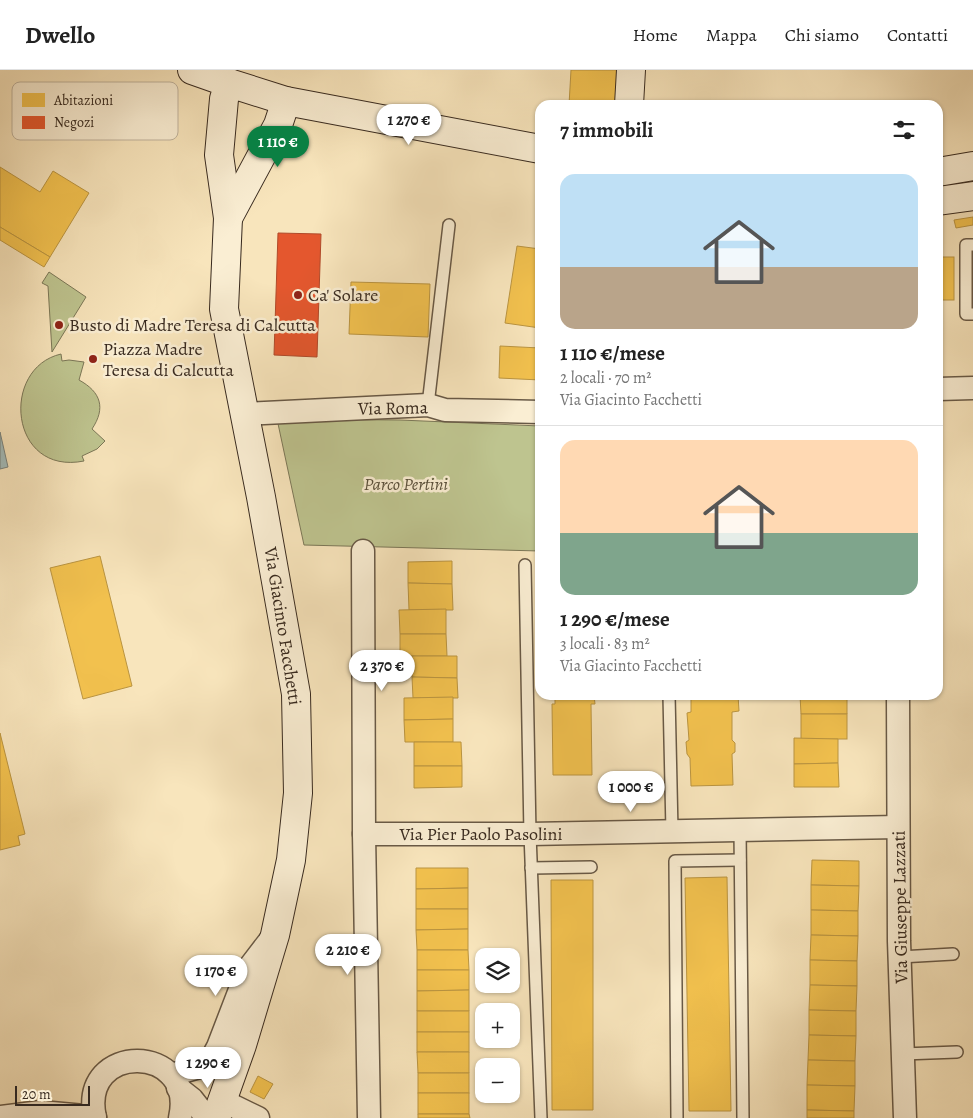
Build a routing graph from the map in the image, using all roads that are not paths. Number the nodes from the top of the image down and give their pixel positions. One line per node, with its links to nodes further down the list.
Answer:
1 (192, 70): 3 (main road)
2 (631, 70): 4 (main road)
3 (229, 83): 5 (main road); 11 (main road, Via Giacinto Facchetti)
4 (629, 100)
5 (286, 101): 6 (main road); 11 (main road, Via Giacinto Facchetti)
6 (535, 148)
7 (973, 166): 8 (main road)
8 (943, 171)
9 (973, 196): 10 (main road)
10 (943, 201)
11 (228, 218): 19 (main road, Via Giacinto Facchetti)
12 (449, 225): 17 (lane)
13 (973, 245): 14 (lane)
14 (973, 314)
15 (973, 388): 16 (street)
16 (943, 389)
17 (428, 405): 18 (street, Via Roma); 19 (street, Via Roma)
18 (535, 412)
19 (245, 414): 32 (main road, Via Giacinto Facchetti)
20 (363, 551): 27 (street)
21 (525, 565): 28 (lane)
22 (670, 700): 26 (lane)
23 (898, 700): 24 (street, Via Giuseppe Lazzati)
24 (898, 827): 25 (street, Via Pier Paolo Pasolini); 34 (street, Via Giuseppe Lazzati)
25 (740, 830): 26 (street, Via Pier Paolo Pasolini); 29 (lane)
26 (672, 831): 28 (street, Via Pier Paolo Pasolini)
27 (364, 834): 28 (street, Via Pier Paolo Pasolini); 46 (street)
28 (530, 834): 31 (lane)
29 (740, 860): 41 (lane); 48 (lane)
30 (591, 867): 31 (lane)
31 (531, 868): 47 (lane)
32 (275, 935): 37 (street); 40 (main road, Via Giacinto Facchetti)
33 (953, 954): 34 (lane)
34 (900, 958): 36 (street, Via Giuseppe Lazzati)
35 (957, 1052): 36 (lane)
36 (903, 1054): 49 (street, Via Giuseppe Lazzati)
37 (174, 1082): 38 (street); 40 (street); 44 (street)
38 (97, 1085): 39 (street); 43 (street)
39 (41, 1112): 42 (street); 43 (street)
40 (215, 1112): 45 (street)
41 (677, 1116)
42 (0, 1117)
43 (95, 1118)
44 (180, 1118)
45 (258, 1118)
46 (369, 1118)
47 (541, 1118)
48 (743, 1118)
49 (906, 1118)

